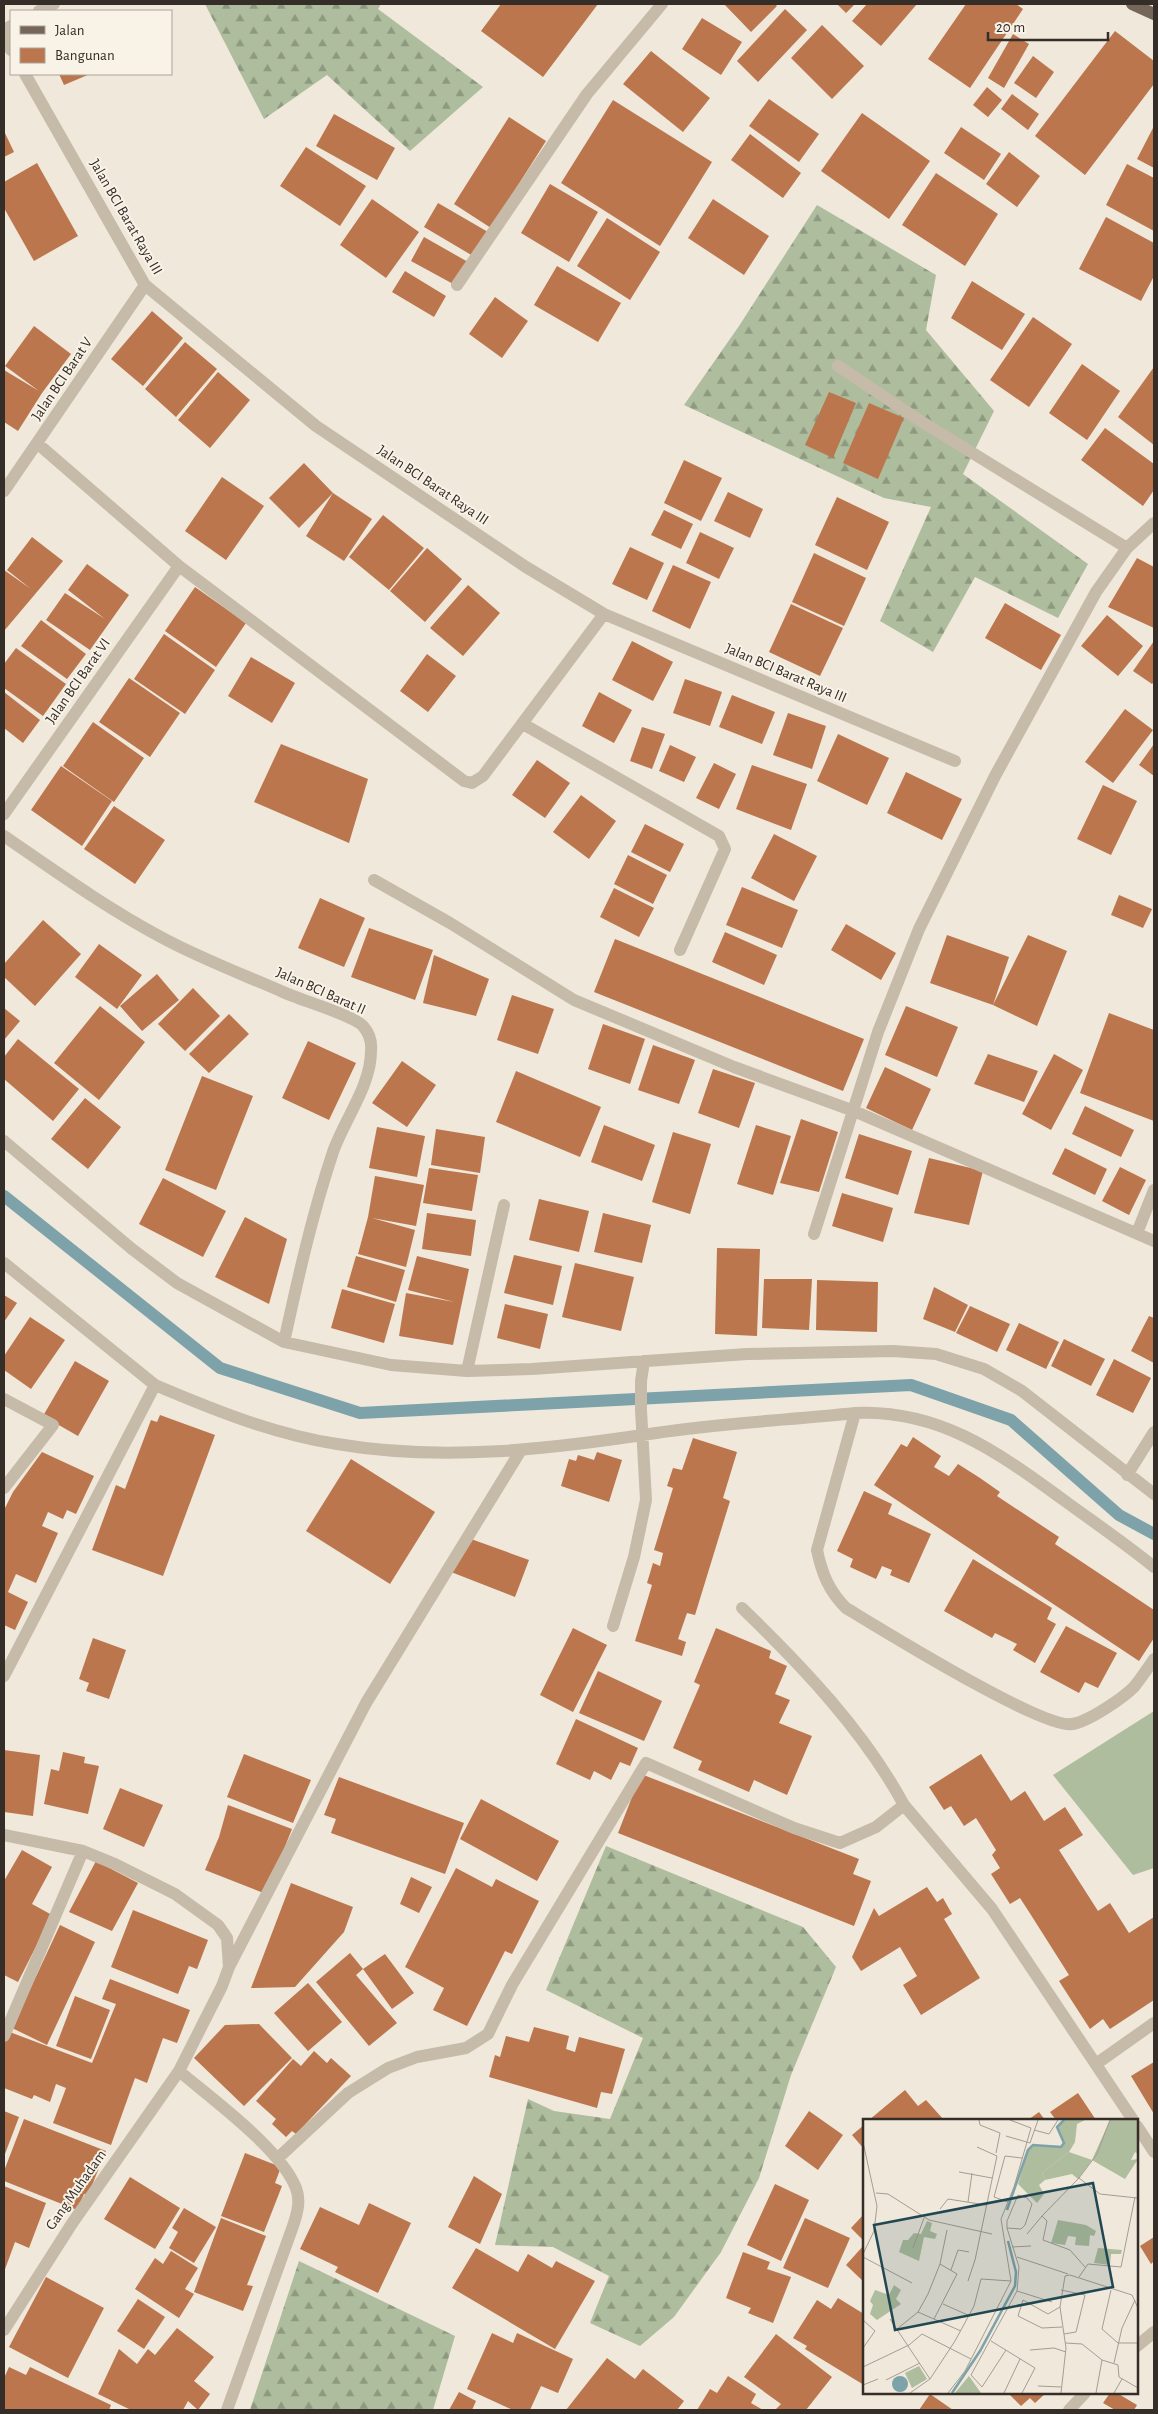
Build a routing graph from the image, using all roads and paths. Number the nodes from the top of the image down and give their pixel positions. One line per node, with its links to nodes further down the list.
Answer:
1 (54, 4): 4 (street)
2 (662, 4): 10 (street)
3 (1132, 4): 5 (main road)
4 (41, 10)
5 (1154, 14)
6 (4, 36): 7 (street)
7 (10, 48)
8 (26, 75): 9 (street, Jalan BCI Barat Raya III)
9 (145, 285): 12 (street, Jalan BCI Barat V); 17 (street, Jalan BCI Barat Raya III)
10 (457, 285)
11 (838, 366): 15 (street)
12 (38, 444): 13 (street, Jalan BCI Barat V); 16 (street)
13 (4, 491)
14 (1154, 523): 15 (street)
15 (1127, 548): 24 (street)
16 (179, 566): 18 (street); 20 (street, Jalan BCI Barat VI)
17 (604, 614): 18 (street); 19 (street, Jalan BCI Barat Raya III)
18 (523, 724): 23 (street)
19 (955, 761)
20 (4, 814)
21 (4, 836): 32 (street, Jalan BCI Barat II)
22 (374, 880): 24 (street)
23 (680, 950)
24 (854, 1111): 28 (street); 29 (street)
25 (4, 1141): 32 (street)
26 (1154, 1190): 28 (street)
27 (504, 1205): 34 (street)
28 (1136, 1233): 30 (street)
29 (814, 1234)
30 (1154, 1241)
31 (4, 1263): 35 (street)
32 (284, 1342): 34 (street)
33 (644, 1361): 34 (street); 39 (street); 41 (street)
34 (467, 1371)
35 (155, 1385): 40 (street); 48 (street)
36 (4, 1399): 42 (street)
37 (855, 1413): 39 (street); 44 (street); 47 (street)
38 (1154, 1432): 41 (street)
39 (642, 1436): 40 (street); 46 (street)
40 (521, 1450): 52 (street, Gang Muhadam)
41 (1127, 1475): 43 (street)
42 (4, 1488)
43 (1154, 1494)
44 (1154, 1567)
45 (742, 1608): 49 (street)
46 (613, 1626)
47 (1154, 1659)
48 (4, 1676)
49 (904, 1805): 55 (street); 60 (street)
50 (4, 1835): 51 (street)
51 (83, 1851): 52 (street); 54 (street)
52 (229, 1967): 56 (street, Gang Muhadam)
53 (1154, 2023): 55 (street)
54 (4, 2036)
55 (1096, 2064): 57 (street)
56 (179, 2071): 60 (street); 61 (street, Gang Muhadam)
57 (1132, 2119)
58 (1138, 2128): 59 (street)
59 (1154, 2152)
60 (278, 2158): 65 (street)
61 (4, 2330)
62 (1154, 2332): 63 (street)
63 (1138, 2345)
64 (1084, 2394): 66 (street)
65 (227, 2410)
66 (1069, 2410)

